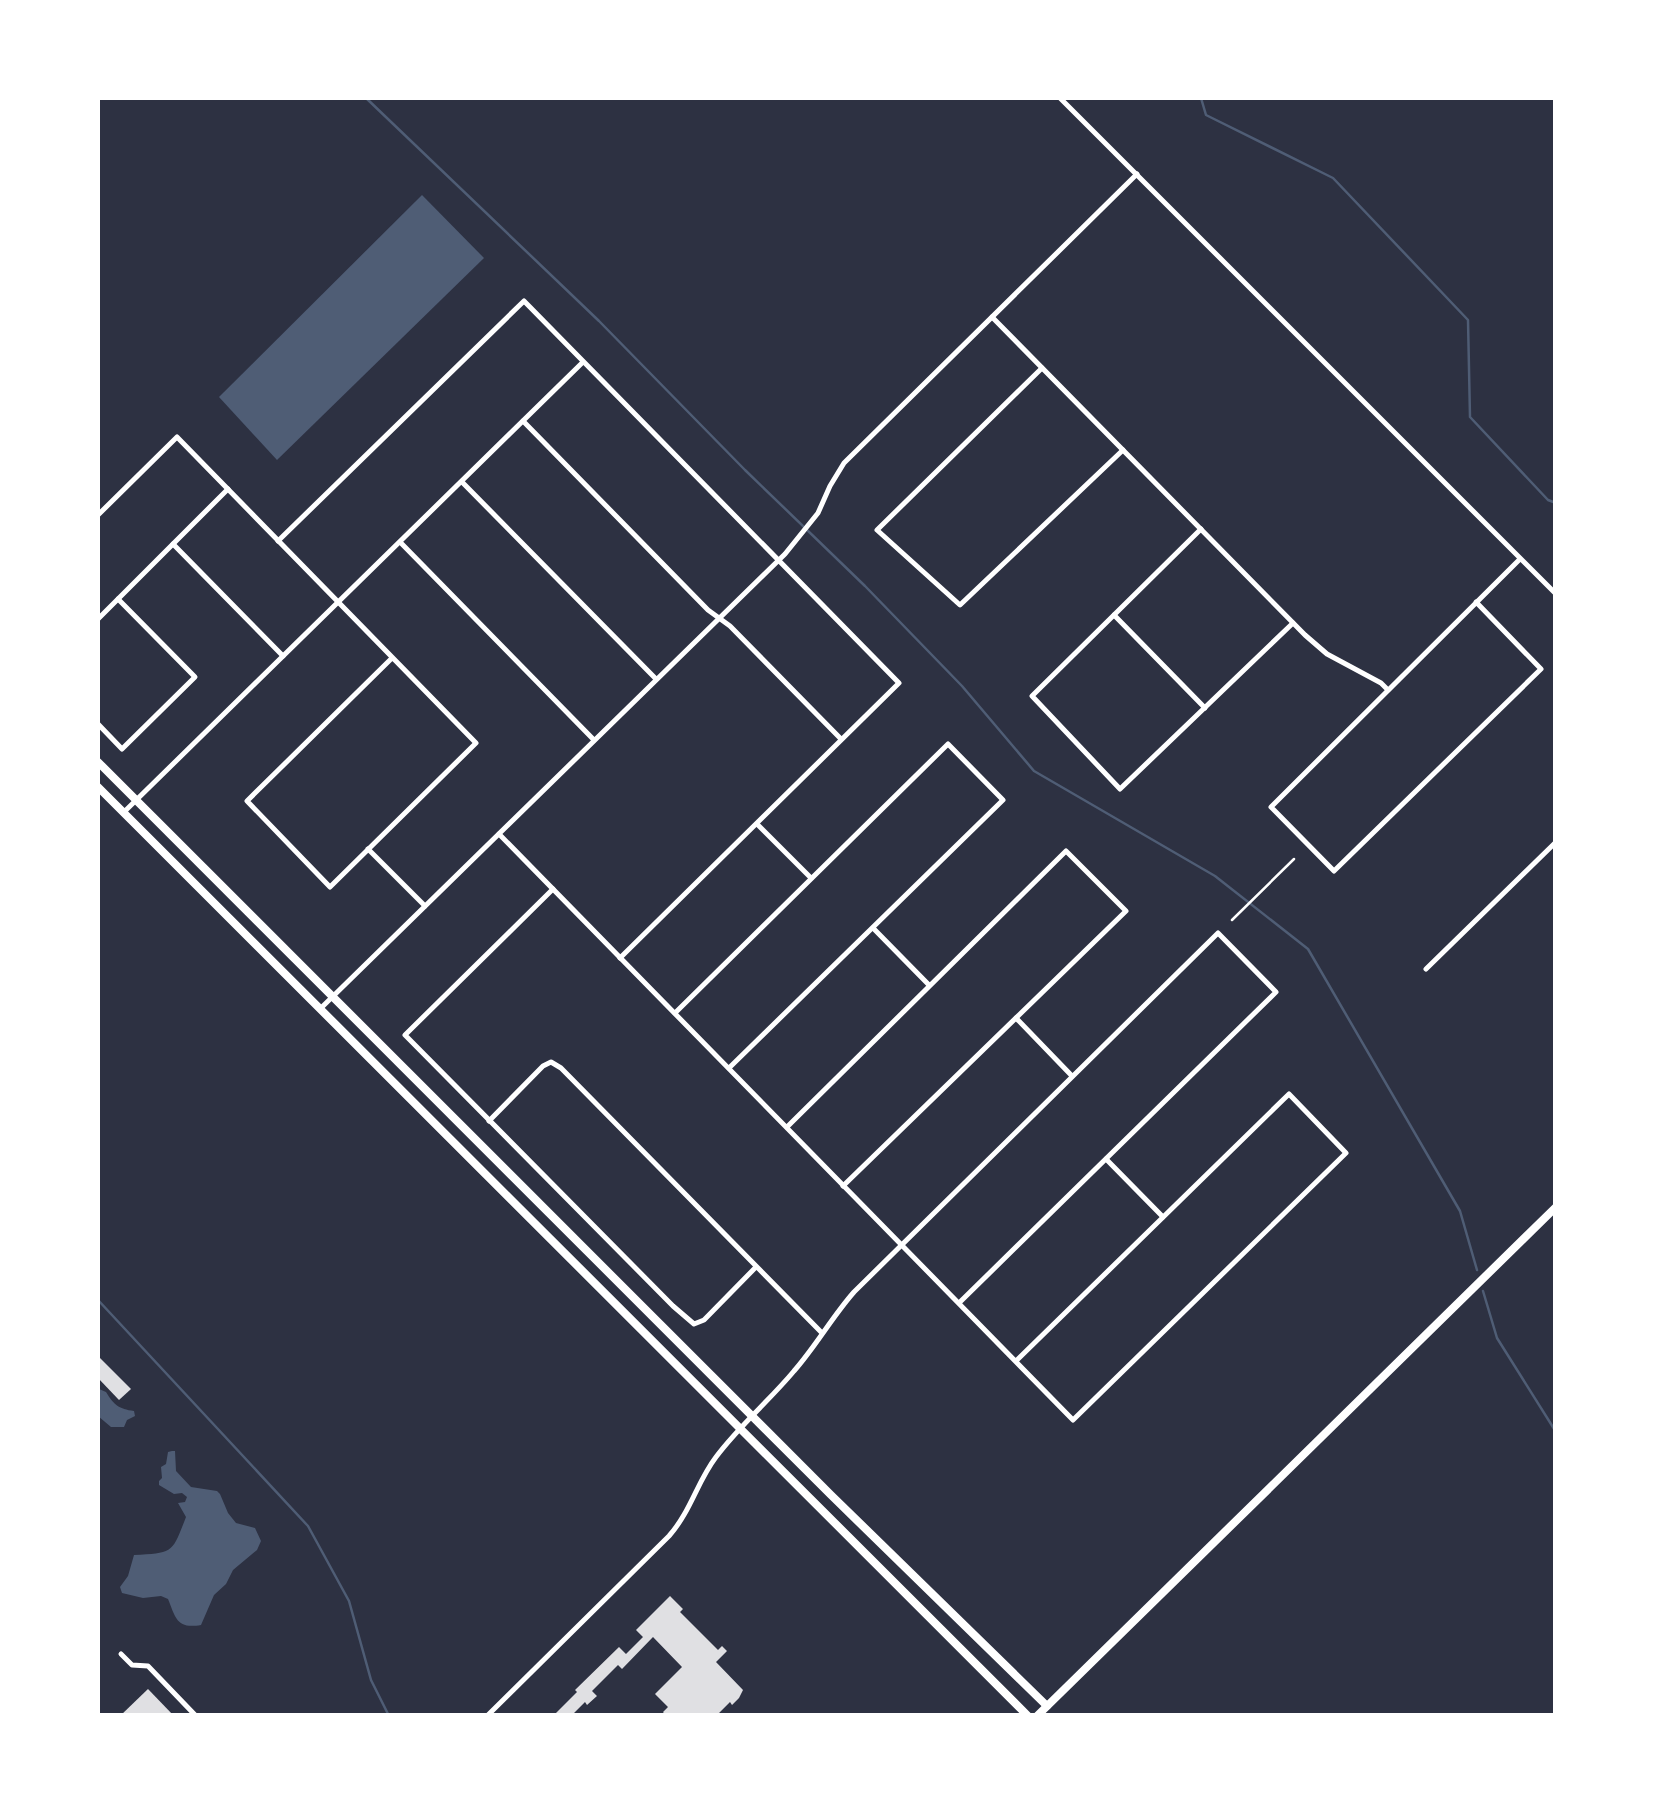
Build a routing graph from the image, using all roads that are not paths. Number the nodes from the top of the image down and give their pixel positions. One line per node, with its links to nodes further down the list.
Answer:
1 (1060, 98): 2 (street)
2 (1137, 174): 3 (street); 15 (street)
3 (992, 317): 5 (street); 16 (street)
4 (583, 362): 6 (street); 12 (street); 16 (street)
5 (1042, 368): 7 (street); 7 (street)
6 (523, 421): 8 (street); 22 (street)
7 (1122, 450): 11 (street)
8 (462, 481): 13 (street); 27 (street)
9 (228, 489): 10 (street); 12 (street); 14 (street)
10 (98, 516)
11 (1201, 529): 21 (street); 24 (street)
12 (278, 540): 19 (street)
13 (400, 542): 19 (street); 31 (street)
14 (173, 544): 18 (street); 25 (street)
15 (1520, 559): 17 (street); 20 (street)
16 (778, 560): 22 (street); 32 (street)
17 (1556, 594)
18 (118, 599): 23 (street); 30 (street)
19 (339, 602): 25 (street); 26 (street)
20 (1476, 602): 28 (street); 28 (street)
21 (1114, 615): 29 (street); 29 (street)
22 (719, 618): 27 (street); 32 (street)
23 (98, 619)
24 (1293, 623): 28 (street); 29 (street)
25 (284, 656): 35 (street)
26 (392, 658): 40 (street); 40 (street)
27 (656, 679): 31 (street)
28 (1388, 690)
29 (1205, 708)
30 (98, 724)
31 (594, 740): 38 (street)
32 (841, 740): 37 (street)
33 (98, 762): 35 (main road)
34 (98, 787): 36 (main road)
35 (136, 800): 36 (street); 48 (main road)
36 (123, 812): 49 (main road)
37 (756, 823): 41 (street); 45 (street)
38 (498, 834): 42 (street); 43 (street)
39 (1556, 842): 46 (street)
40 (368, 849): 43 (street)
41 (812, 878): 44 (street); 50 (street)
42 (552, 889): 45 (street); 54 (street)
43 (426, 906): 48 (street)
44 (873, 928): 47 (street); 52 (street)
45 (620, 958): 50 (street)
46 (1426, 969)
47 (930, 985): 51 (street); 55 (street)
48 (332, 996): 49 (street); 65 (main road)
49 (320, 1009): 66 (main road)
50 (674, 1013): 52 (street)
51 (1016, 1018): 53 (street); 57 (street)
52 (729, 1068): 55 (street)
53 (1072, 1076): 56 (street); 60 (street)
54 (489, 1121): 61 (street); 61 (street)
55 (787, 1127): 57 (street)
56 (1106, 1160): 59 (street); 62 (street)
57 (843, 1186): 60 (street)
58 (1556, 1207): 68 (main road)
59 (1163, 1218): 64 (street); 64 (street)
60 (900, 1244): 62 (street); 63 (street)
61 (755, 1268): 63 (street)
62 (959, 1303): 64 (street)
63 (822, 1333): 65 (street)
64 (1016, 1362)
65 (752, 1415): 66 (street); 68 (main road)
66 (740, 1427): 70 (street); 71 (main road)
67 (121, 1654): 69 (street)
68 (1047, 1706): 72 (main road)
69 (196, 1716)
70 (487, 1716)
71 (1028, 1716)
72 (1037, 1716)

